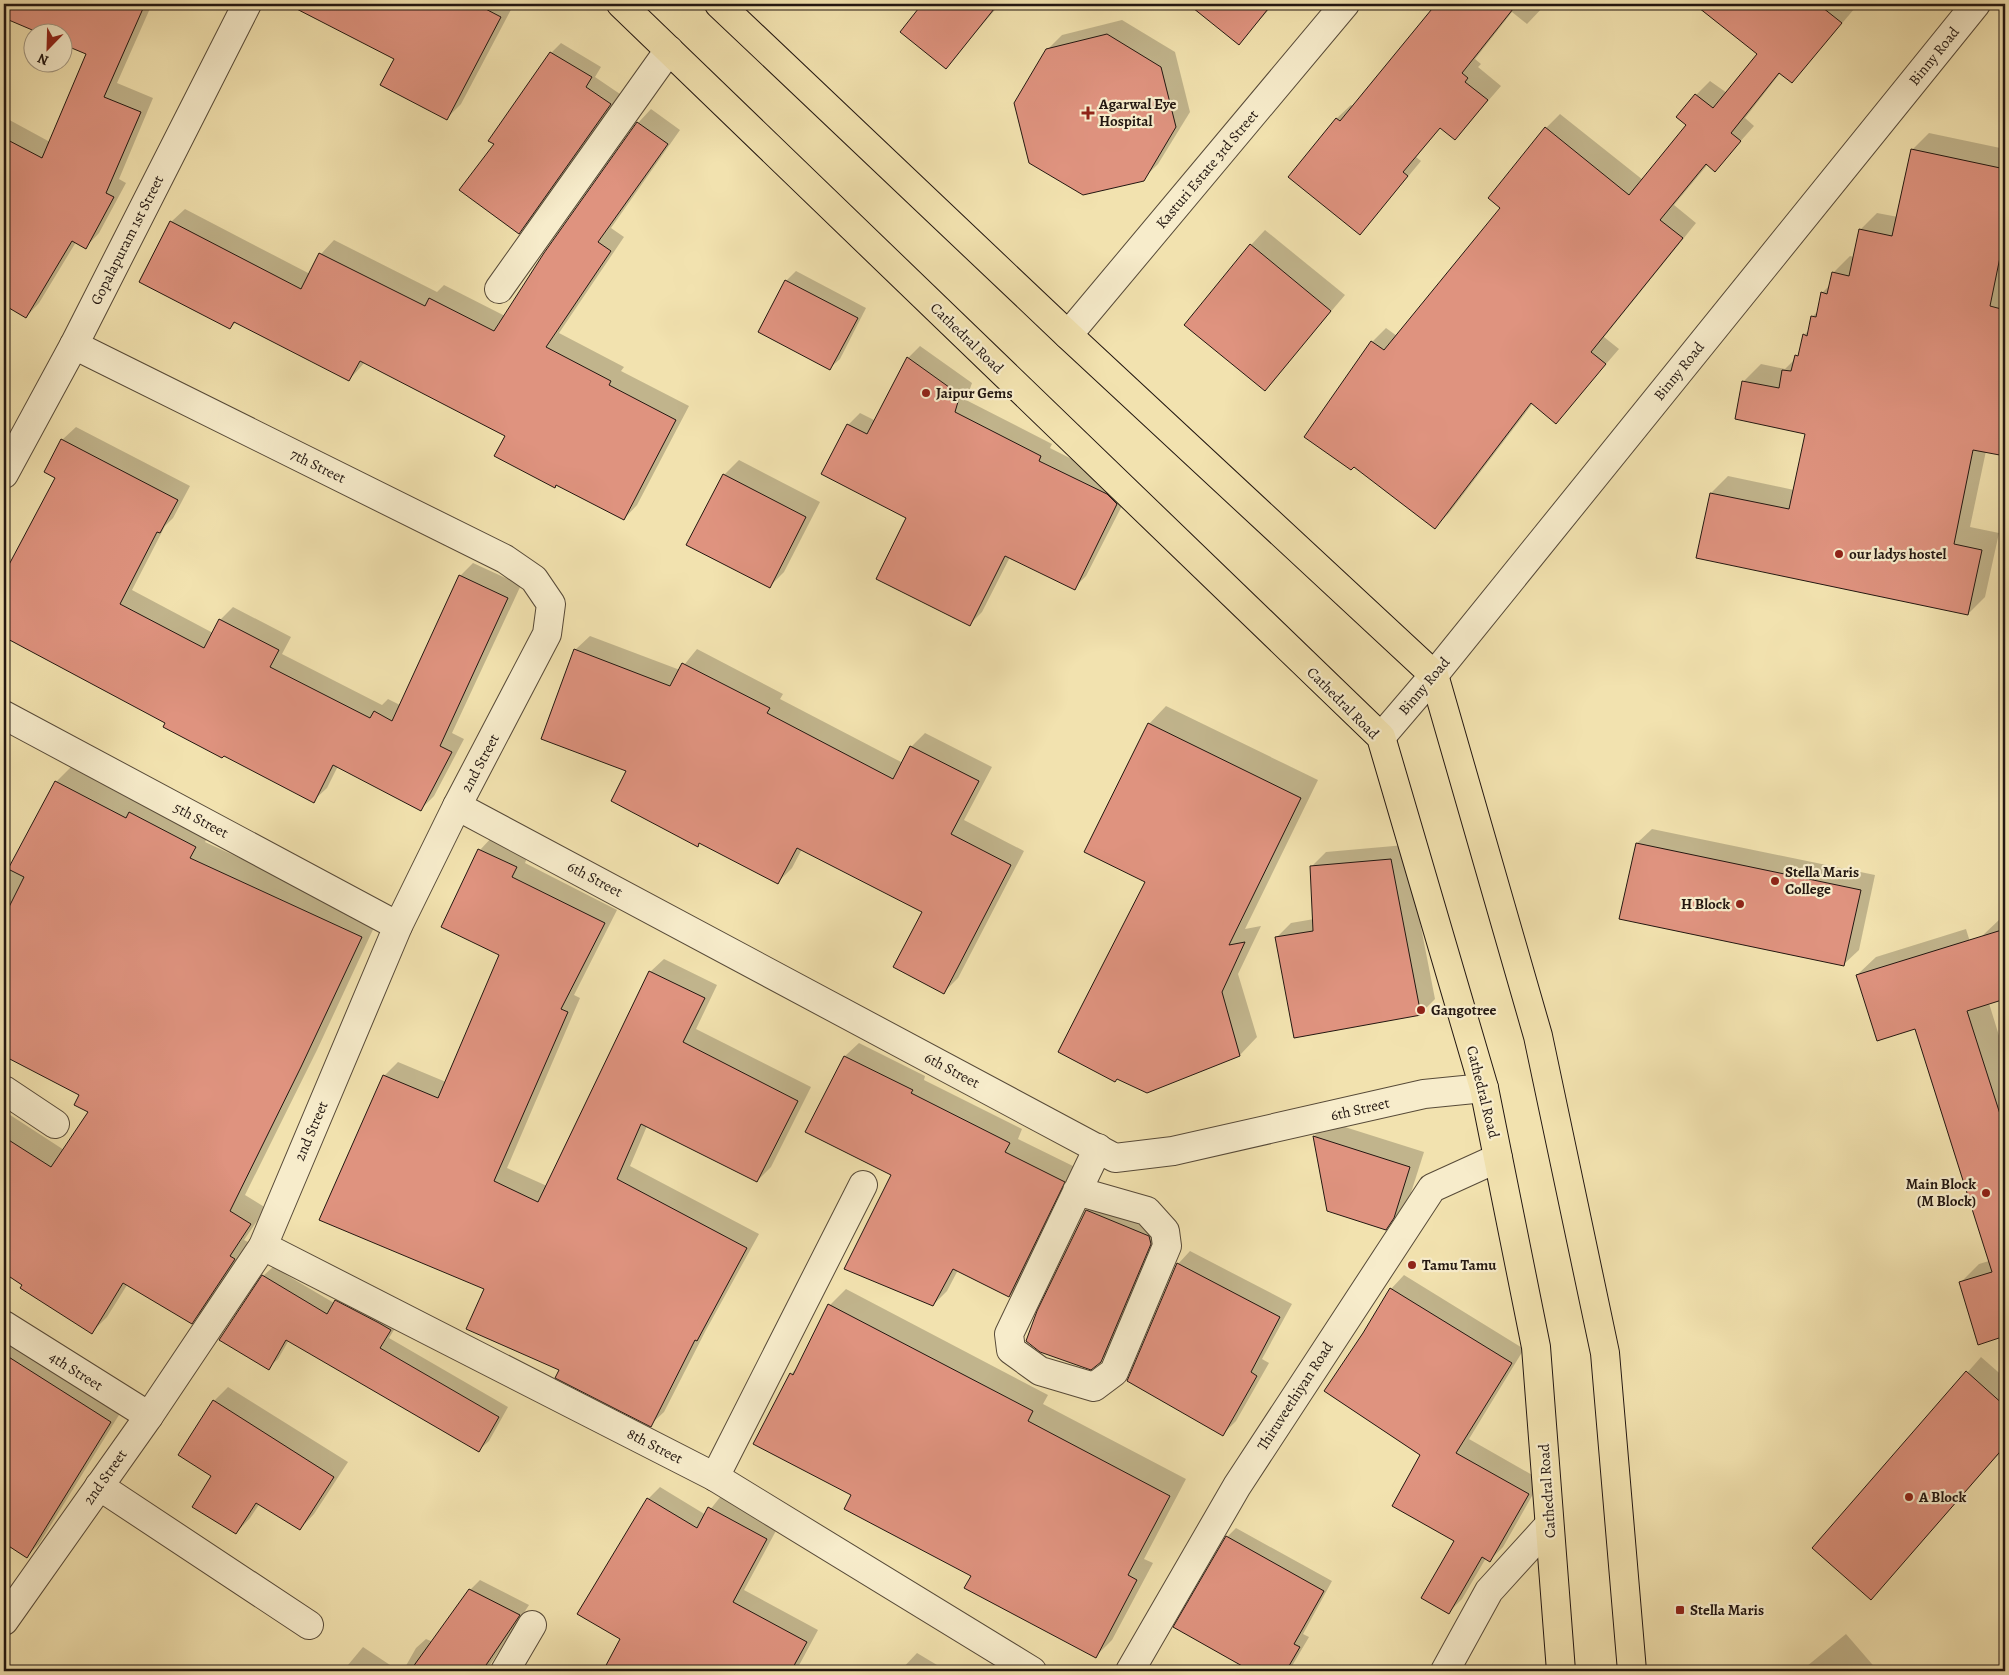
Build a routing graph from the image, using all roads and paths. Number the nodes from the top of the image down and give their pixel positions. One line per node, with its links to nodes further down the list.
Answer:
1 (247, 4): 9 (street, Gopalapuram 1st Street)
2 (623, 4): 6 (main road, Cathedral Road)
3 (719, 4): 8 (main road)
4 (1345, 4): 8 (street, Kasturi Estate 3rd Street)
5 (1976, 4): 12 (street, Binny Road)
6 (669, 50): 7 (street); 14 (main road, Cathedral Road)
7 (498, 289)
8 (1068, 335): 12 (main road)
9 (74, 345): 10 (street, Gopalapuram 1st Street); 11 (street, 7th Street)
10 (4, 474)
11 (551, 604): 15 (street, 2nd Street)
12 (1434, 675): 14 (street, Binny Road); 38 (main road)
13 (4, 715): 16 (street, 5th Street)
14 (1381, 737): 17 (main road, Cathedral Road)
15 (457, 806): 16 (street, 2nd Street); 20 (street, 6th Street)
16 (398, 926): 24 (street, 2nd Street)
17 (1484, 1088): 20 (street, 6th Street); 21 (main road, Cathedral Road)
18 (4, 1090): 19 (street)
19 (55, 1124)
20 (1098, 1148): 23 (street)
21 (1498, 1158): 29 (main road, Cathedral Road); 35 (street, Thiruveethiyan Road)
22 (863, 1185): 27 (street)
23 (1078, 1191): 23 (street)
24 (263, 1246): 26 (street, 2nd Street); 27 (street, 8th Street)
25 (4, 1325): 26 (street, 4th Street)
26 (149, 1416): 28 (street, 2nd Street)
27 (715, 1477): 34 (street, 8th Street)
28 (99, 1486): 30 (street, 2nd Street); 31 (street)
29 (1549, 1525): 36 (street); 37 (main road, Cathedral Road)
30 (4, 1621)
31 (309, 1625)
32 (532, 1625): 33 (street)
33 (505, 1671)
34 (1032, 1671)
35 (1130, 1671)
36 (1445, 1671)
37 (1562, 1671)
38 (1632, 1671)

